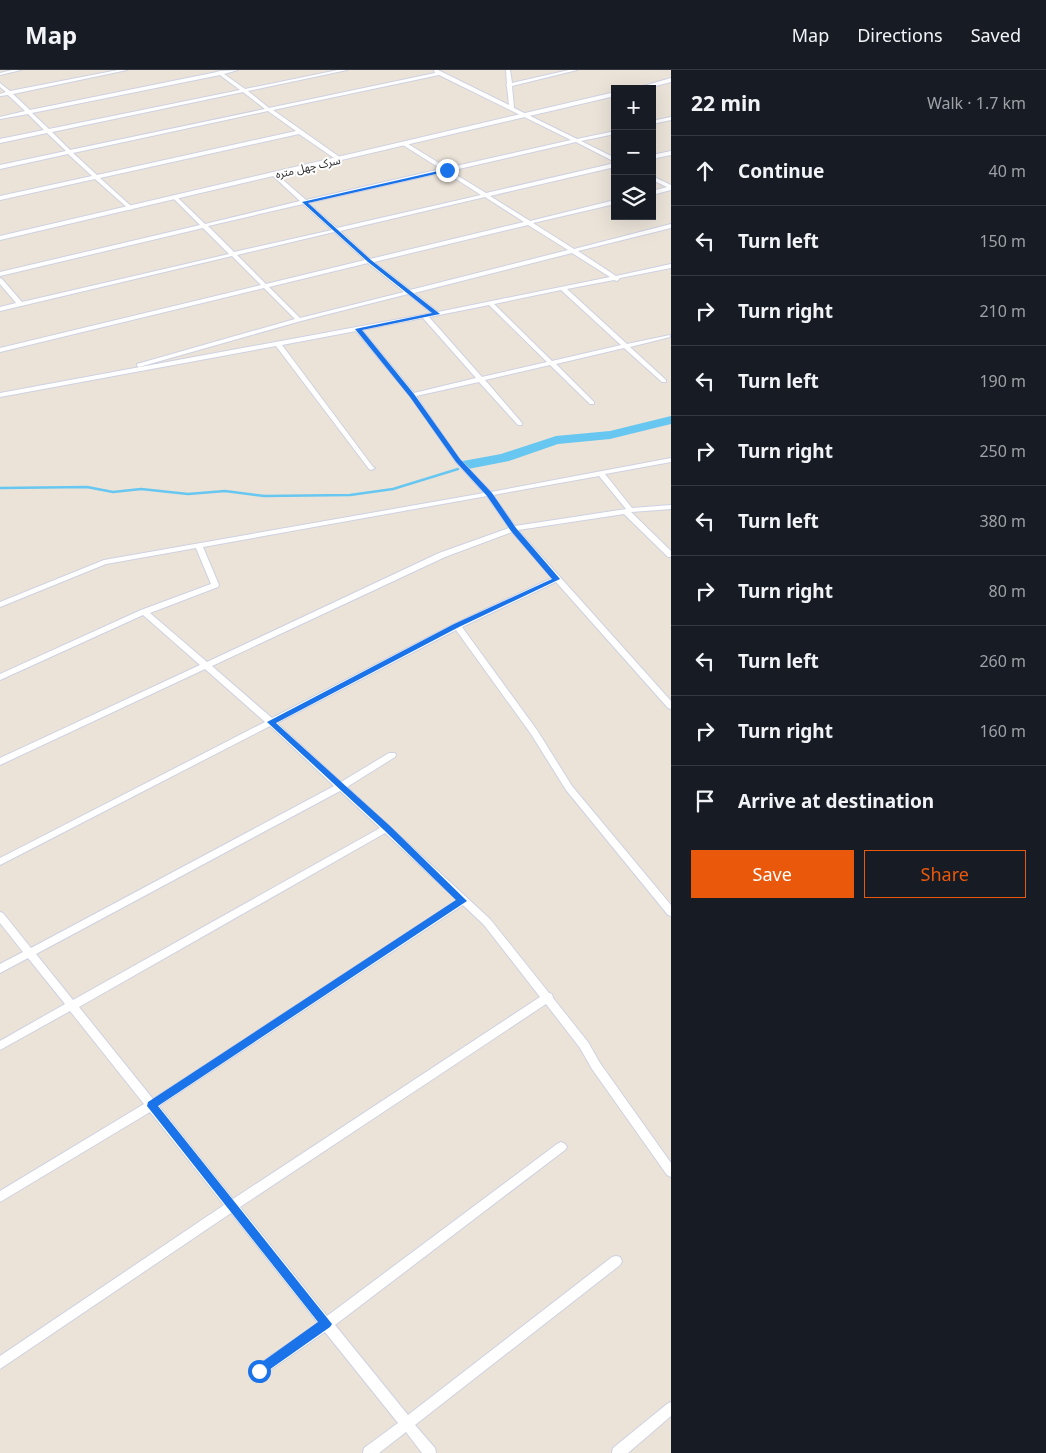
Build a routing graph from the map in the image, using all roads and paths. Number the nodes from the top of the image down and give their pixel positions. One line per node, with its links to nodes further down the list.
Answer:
1 (18, 70): 9 (street)
2 (125, 70): 15 (street)
3 (236, 70): 7 (street)
4 (345, 70): 14 (street)
5 (508, 70): 12 (street)
6 (575, 70): 12 (street)
7 (219, 72): 14 (street); 20 (street)
8 (438, 72): 18 (street); 19 (street)
9 (0, 74)
10 (671, 80): 13 (street)
11 (0, 84): 15 (street)
12 (508, 85): 18 (street)
13 (652, 85)
14 (244, 92): 19 (street); 25 (street)
15 (10, 93): 16 (street); 20 (street)
16 (0, 95)
17 (611, 95): 21 (street, سرک چهل متره)
18 (512, 109): 21 (street)
19 (269, 110): 26 (street); 31 (street)
20 (30, 112): 22 (street); 25 (street)
21 (525, 116): 29 (street); 30 (street, سرک چهل متره)
22 (0, 118)
23 (671, 118): 24 (street)
24 (656, 122)
25 (48, 130): 28 (street); 31 (street)
26 (300, 132): 35 (street); 40 (street)
27 (611, 133): 29 (street)
28 (0, 141)
29 (577, 141): 34 (street); 38 (street)
30 (405, 144): 35 (street, سرک چهل متره); 38 (street)
31 (68, 151): 36 (street); 40 (street)
32 (671, 153): 33 (street)
33 (656, 156)
34 (611, 158)
35 (339, 159): 39 (street, سرک چهل متره)
36 (0, 167)
37 (611, 167): 44 (street)
38 (447, 170): 44 (street); 47 (street)
39 (274, 174): 46 (street, سرک چهل متره); 47 (street)
40 (96, 178): 45 (street); 49 (street)
41 (656, 180): 42 (street)
42 (671, 188): 43 (street)
43 (656, 192)
44 (487, 195): 50 (street); 53 (street)
45 (0, 198)
46 (175, 198): 49 (street, سرک چهل متره); 51 (street)
47 (304, 202): 51 (street); 53 (street)
48 (611, 203): 50 (street)
49 (130, 208): 54 (street, سرک چهل متره)
50 (530, 222): 55 (street); 57 (street)
51 (205, 225): 56 (street); 59 (street)
52 (671, 226): 55 (street)
53 (336, 230): 56 (street); 57 (street)
54 (0, 238)
55 (574, 250): 60 (street); 64 (street)
56 (234, 254): 62 (street); 65 (street)
57 (370, 261): 62 (street); 64 (street)
58 (671, 266): 60 (street)
59 (0, 274)
60 (617, 279): 63 (street)
61 (0, 280): 65 (street)
62 (265, 286): 70 (street); 75 (street)
63 (563, 289): 66 (street); 74 (street)
64 (409, 292): 68 (street); 70 (street)
65 (20, 304): 67 (street)
66 (491, 304): 68 (street); 76 (street)
67 (0, 309)
68 (437, 314): 69 (street)
69 (424, 316): 71 (street); 77 (street)
70 (298, 320): 78 (street)
71 (358, 329): 73 (street); 81 (street)
72 (668, 336): 74 (street)
73 (278, 344): 78 (street); 85 (street)
74 (624, 346): 76 (street); 79 (street)
75 (0, 350)
76 (552, 363): 77 (street); 82 (street)
77 (481, 380): 81 (street); 83 (street)
78 (83, 381): 80 (street)
79 (664, 381)
80 (0, 395)
81 (412, 395): 87 (street)
82 (592, 403)
83 (520, 424)
84 (671, 460): 86 (street)
85 (370, 468)
86 (601, 474): 87 (street); 89 (street)
87 (490, 494): 90 (street); 91 (street)
88 (671, 506): 89 (street)
89 (628, 511): 90 (street); 92 (street)
90 (513, 530): 93 (street); 97 (street)
91 (198, 545): 94 (street); 95 (street)
92 (671, 555)
93 (556, 579): 96 (street); 99 (street)
94 (0, 605)
95 (144, 612): 97 (street); 98 (street)
96 (457, 626): 100 (street); 107 (street)
97 (206, 665): 100 (street); 102 (street)
98 (0, 677)
99 (671, 706)
100 (271, 722): 103 (street); 105 (street)
101 (392, 755): 103 (street)
102 (0, 762)
103 (341, 786): 104 (street); 109 (street)
104 (387, 828): 106 (street); 112 (street)
105 (0, 862)
106 (462, 901): 111 (street); 114 (street)
107 (671, 912)
108 (0, 916): 109 (street)
109 (30, 954): 110 (street); 112 (street)
110 (0, 970)
111 (548, 997): 116 (street); 118 (street)
112 (71, 1004): 113 (street); 114 (street)
113 (0, 1046)
114 (152, 1106): 117 (street); 118 (street)
115 (561, 1146): 120 (street)
116 (671, 1172)
117 (0, 1197)
118 (232, 1206): 120 (street); 121 (street)
119 (616, 1261): 124 (street)
120 (326, 1324): 122 (street); 124 (street)
121 (0, 1363)
122 (259, 1371)
123 (671, 1408): 127 (street)
124 (407, 1424): 125 (street); 126 (street)
125 (369, 1453)
126 (430, 1453)
127 (618, 1453)

